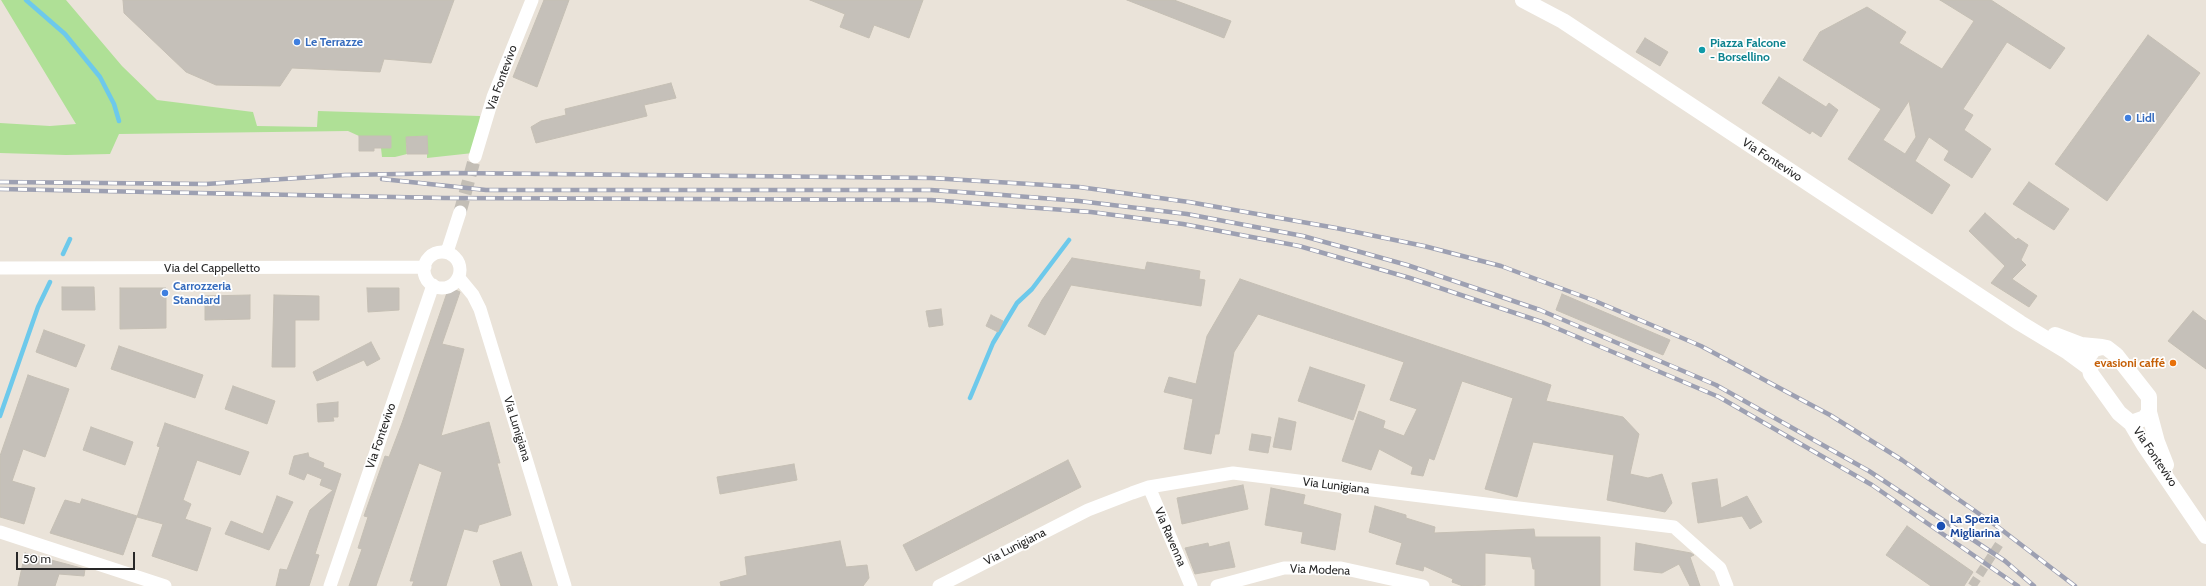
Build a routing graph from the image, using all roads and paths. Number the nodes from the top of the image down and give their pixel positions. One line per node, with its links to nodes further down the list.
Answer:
1 (532, 0): 3 (street, Via Fontevivo)
2 (1522, 0): 10 (street, Via Fontevivo)
3 (475, 157)
4 (460, 212): 5 (street)
5 (447, 252): 6 (street); 8 (street)
6 (425, 267): 7 (street, Via del Cappelletto); 9 (street)
7 (0, 268)
8 (459, 278): 9 (street); 21 (street, Via Lunigiana)
9 (433, 286): 20 (street, Via Fontevivo)
10 (2020, 323): 11 (street, Via Fontevivo); 12 (street, Via Fontevivo)
11 (2102, 347): 12 (street); 13 (street, Via Fontevivo)
12 (2087, 366): 14 (street, Via Fontevivo)
13 (2149, 412): 14 (street, Via Fontevivo); 16 (street, Via Fontevivo)
14 (2132, 423): 16 (street, Via Fontevivo)
15 (1149, 487): 22 (street, Via Lunigiana); 23 (street, Via Ravenna); 26 (street, Via Lunigiana)
16 (2178, 492): 18 (street, Via Fontevivo)
17 (0, 532): 19 (street)
18 (2206, 536)
19 (162, 586)
20 (330, 586)
21 (565, 586)
22 (939, 586)
23 (1191, 586)
24 (1218, 586): 25 (street, Via Modena)
25 (1422, 586)
26 (1727, 586)

